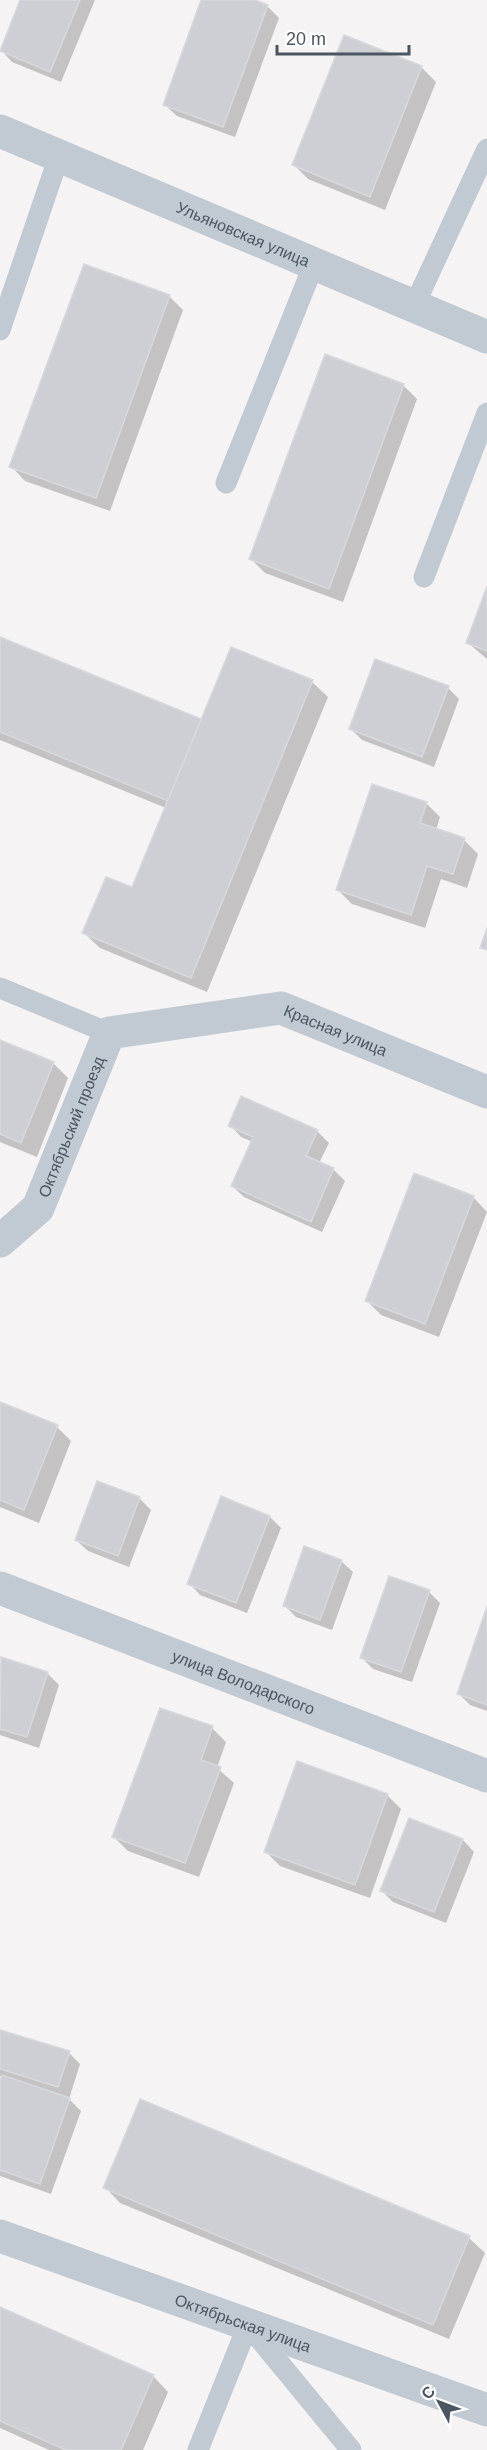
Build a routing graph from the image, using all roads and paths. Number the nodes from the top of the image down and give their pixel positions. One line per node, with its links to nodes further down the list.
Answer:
1 (0, 131): 3 (street, Ульяновская улица)
2 (487, 149): 5 (lane)
3 (59, 156): 4 (street, Ульяновская улица); 6 (lane)
4 (314, 264): 5 (street, Ульяновская улица); 9 (lane)
5 (414, 306): 7 (street, Ульяновская улица)
6 (0, 330)
7 (487, 337)
8 (487, 413): 10 (lane)
9 (226, 483)
10 (424, 577)
11 (0, 988): 12 (lane)
12 (109, 1033): 13 (street, Красная улица); 14 (street, Октябрьский проезд)
13 (487, 1092)
14 (0, 1241)
15 (0, 1588): 16 (street, улица Володарского)
16 (487, 1776)
17 (0, 2235): 18 (street, Октябрьская улица)
18 (248, 2325): 19 (street, Октябрьская улица); 20 (lane); 21 (lane)
19 (487, 2410)
20 (198, 2450)
21 (351, 2450)

